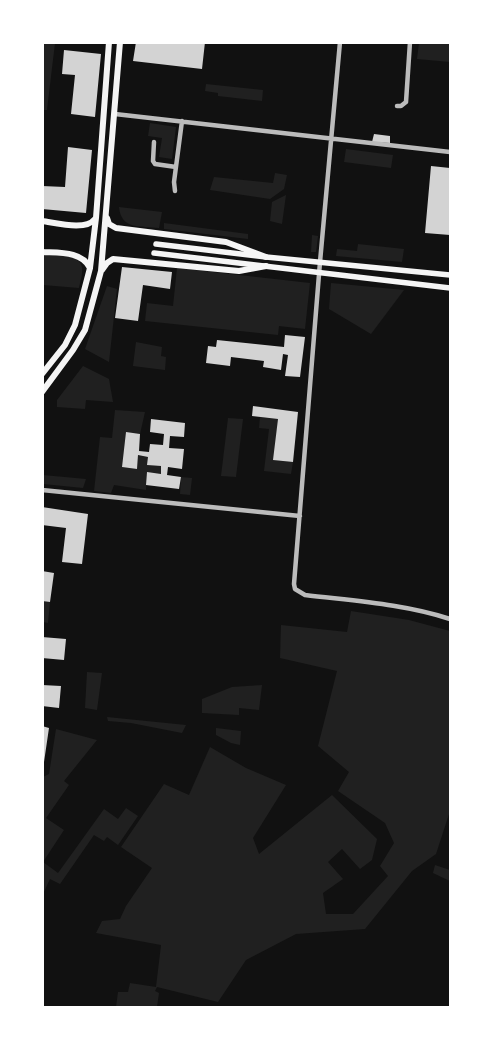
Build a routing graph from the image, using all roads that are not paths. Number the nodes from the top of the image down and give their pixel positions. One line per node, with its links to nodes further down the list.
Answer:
1 (109, 42): 13 (main road)
2 (120, 42): 6 (main road)
3 (340, 42): 8 (street)
4 (410, 42): 5 (street)
5 (397, 106)
6 (115, 114): 7 (street); 14 (main road)
7 (182, 121): 8 (street); 11 (street)
8 (332, 138): 10 (street); 20 (street)
9 (154, 142): 11 (street)
10 (450, 152)
11 (176, 167): 12 (street)
12 (175, 191)
13 (96, 218): 15 (main road); 22 (main road)
14 (107, 218): 19 (main road); 23 (main road)
15 (42, 221)
16 (156, 244): 19 (main road)
17 (42, 252): 22 (main road)
18 (154, 253): 21 (main road)
19 (266, 257): 20 (main road)
20 (320, 262): 24 (street); 25 (main road)
21 (266, 266): 23 (main road); 24 (main road)
22 (90, 268): 27 (main road)
23 (101, 271): 28 (main road)
24 (319, 272): 26 (main road); 30 (street)
25 (450, 275)
26 (450, 288)
27 (42, 374)
28 (42, 392)
29 (42, 490): 30 (street)
30 (300, 516): 31 (street)
31 (450, 619)

